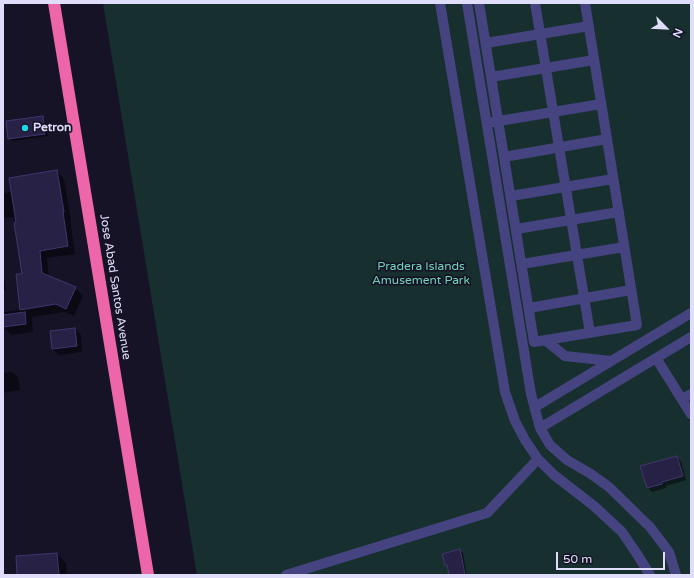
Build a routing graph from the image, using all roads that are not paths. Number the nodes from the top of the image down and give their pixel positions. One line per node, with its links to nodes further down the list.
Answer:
1 (54, 3): 43 (highway, Jose Abad Santos Avenue)
2 (440, 3): 42 (lane)
3 (466, 3): 16 (lane)
4 (535, 3): 8 (lane)
5 (585, 3): 7 (lane)
6 (483, 4): 9 (lane)
7 (589, 26): 8 (lane); 10 (lane)
8 (541, 34): 9 (lane); 11 (lane)
9 (486, 43): 12 (lane)
10 (594, 60): 11 (lane); 13 (lane)
11 (546, 68): 12 (lane); 14 (lane)
12 (491, 77): 15 (lane)
13 (601, 104): 14 (lane); 17 (lane)
14 (554, 112): 15 (lane); 18 (lane)
15 (499, 121): 16 (lane); 19 (lane)
16 (487, 122): 39 (lane)
17 (607, 139): 18 (lane); 20 (lane)
18 (559, 147): 19 (lane); 21 (lane)
19 (504, 157): 22 (lane)
20 (613, 179): 21 (lane); 23 (lane)
21 (566, 187): 22 (lane); 24 (lane)
22 (511, 196): 25 (lane)
23 (619, 212): 24 (lane); 26 (lane)
24 (571, 220): 25 (lane); 27 (lane)
25 (516, 229): 28 (lane)
26 (624, 247): 27 (lane); 29 (lane)
27 (577, 254): 28 (lane); 30 (lane)
28 (522, 264): 31 (lane)
29 (632, 290): 30 (lane); 33 (lane)
30 (584, 298): 31 (lane); 33 (lane)
31 (529, 308): 35 (lane)
32 (691, 313): 37 (lane)
33 (590, 333): 35 (lane)
34 (691, 337): 36 (lane)
35 (545, 340): 37 (lane)
36 (656, 358): 38 (lane); 41 (lane)
37 (611, 361): 39 (lane)
38 (687, 397): 40 (lane)
39 (535, 407): 41 (lane)
40 (691, 414)
41 (540, 428): 46 (lane)
42 (538, 459): 44 (lane); 45 (lane)
43 (148, 575)
44 (286, 575)
45 (650, 575)
46 (676, 575)

